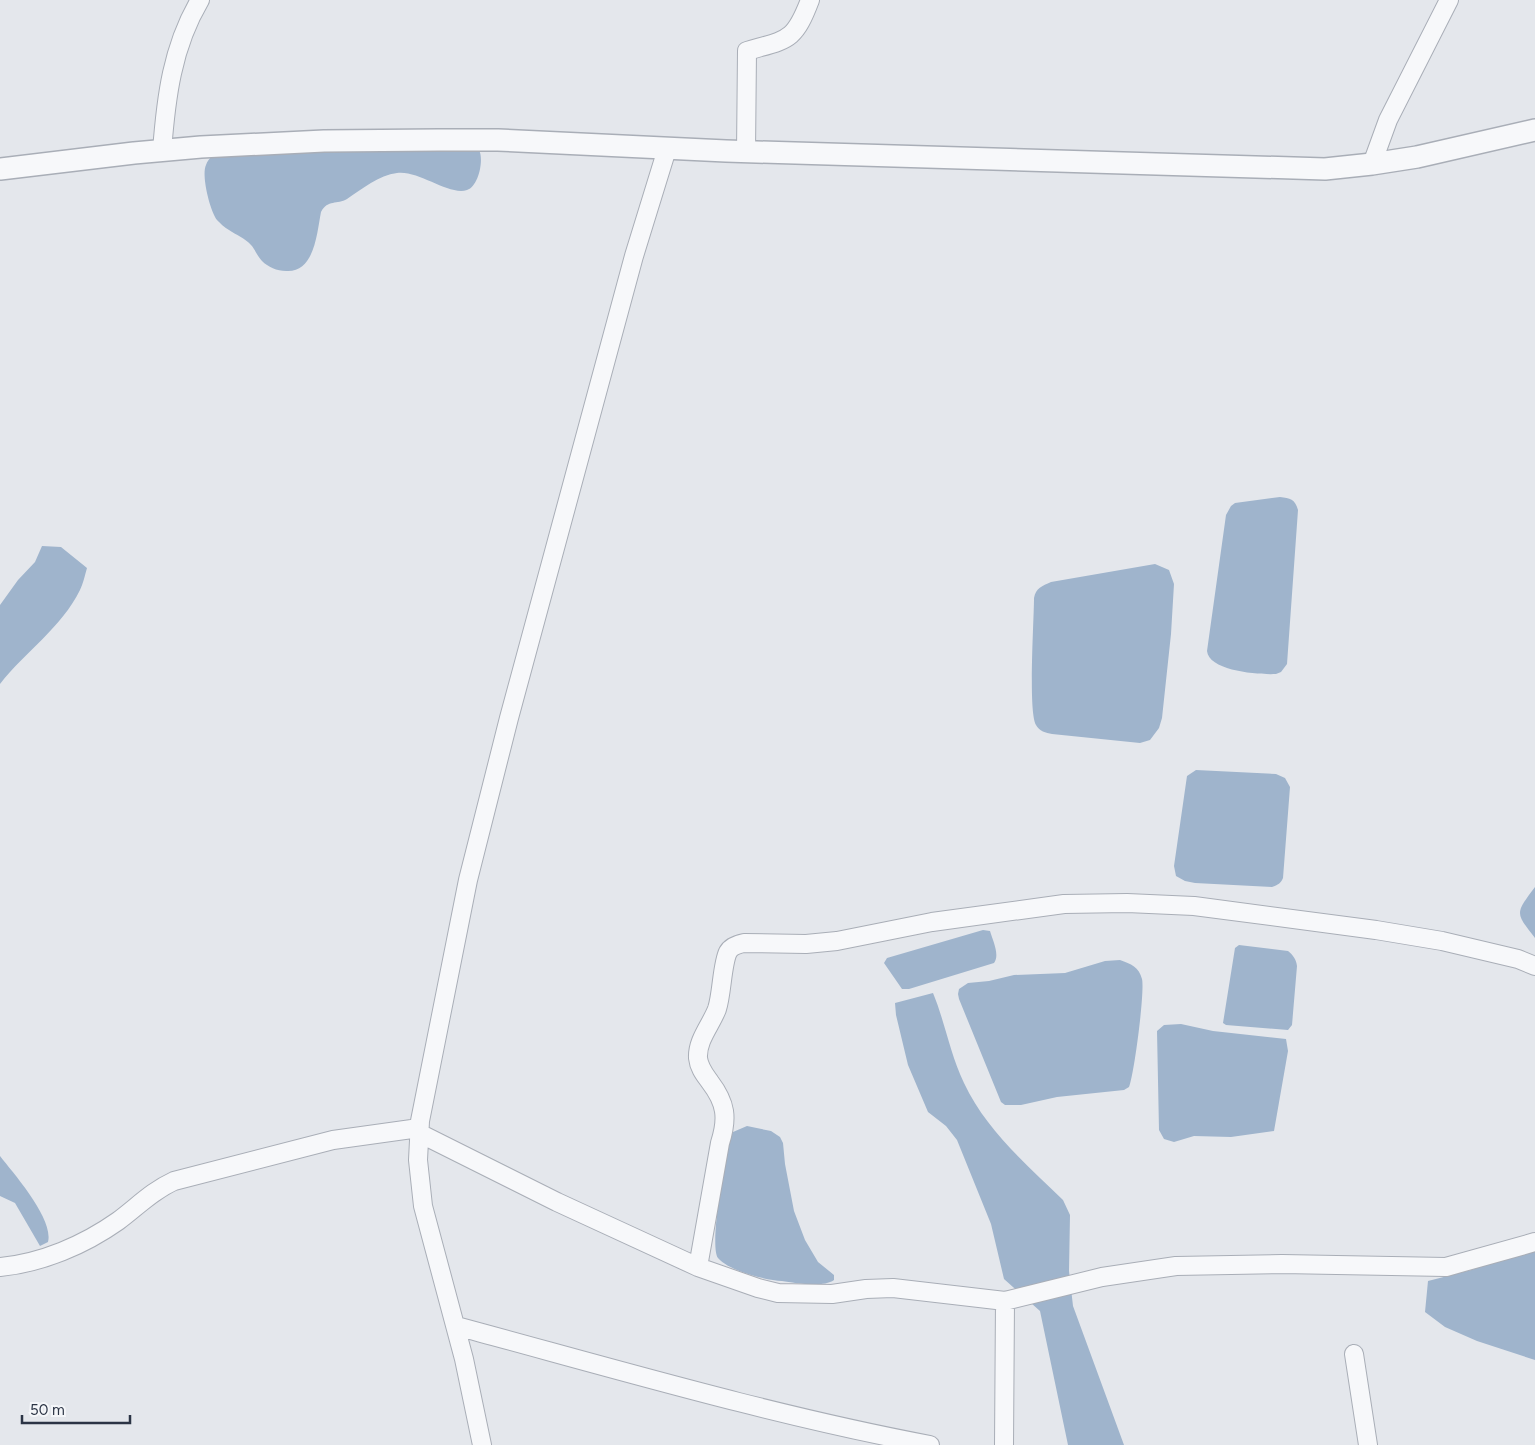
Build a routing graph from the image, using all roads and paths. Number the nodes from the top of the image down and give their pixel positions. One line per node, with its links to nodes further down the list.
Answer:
1 (200, 0): 6 (street)
2 (810, 0): 7 (street)
3 (1449, 0): 8 (street)
4 (1535, 130): 8 (street)
5 (667, 148): 6 (street); 7 (street); 11 (street)
6 (162, 151): 9 (street)
7 (746, 152): 8 (street)
8 (1372, 164)
9 (0, 169)
10 (1535, 966): 14 (street)
11 (419, 1130): 13 (street); 14 (street); 16 (street)
12 (1535, 1242): 15 (street)
13 (0, 1266)
14 (698, 1266): 15 (street)
15 (1005, 1301): 20 (street)
16 (456, 1326): 18 (street); 19 (street)
17 (1354, 1354): 21 (street)
18 (482, 1445)
19 (930, 1445)
20 (1004, 1445)
21 (1368, 1445)

